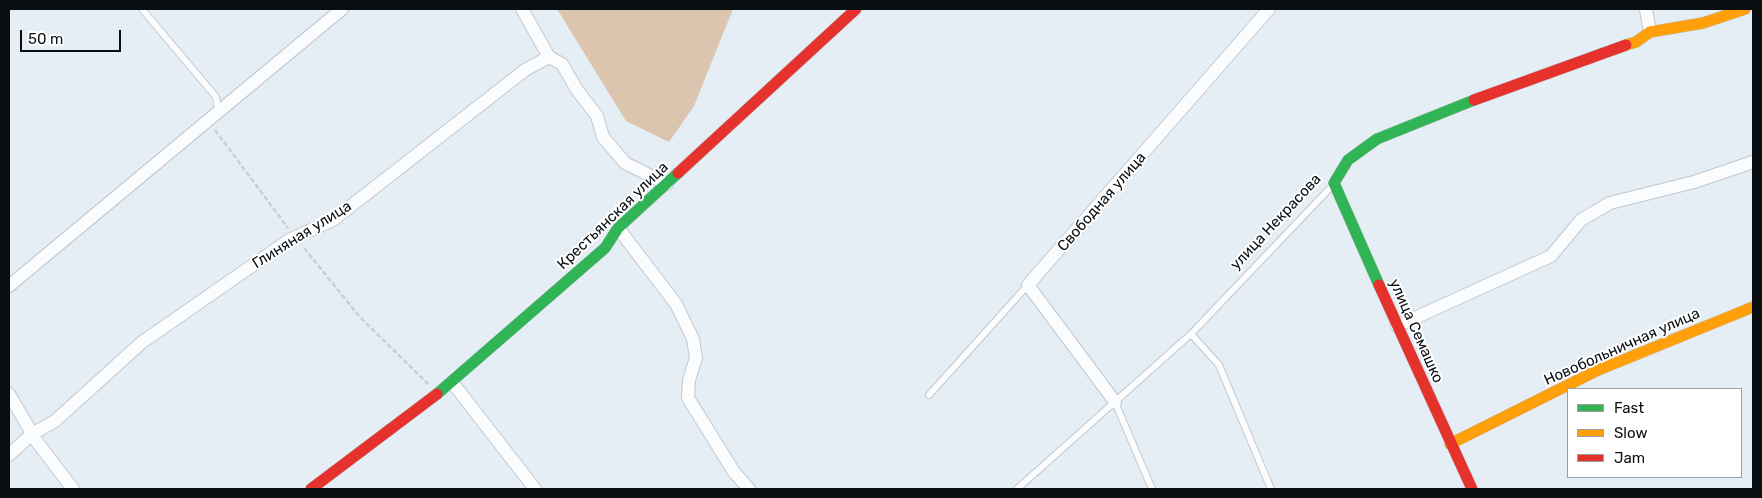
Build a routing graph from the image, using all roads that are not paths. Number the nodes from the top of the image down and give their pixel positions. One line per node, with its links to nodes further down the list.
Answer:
1 (142, 9): 10 (lane)
2 (342, 9): 10 (street)
3 (522, 9): 9 (street)
4 (856, 9): 13 (street, Крестьянская улица)
5 (1269, 9): 15 (street, Свободная улица)
6 (1646, 9): 8 (street)
7 (1745, 9): 8 (street, улица Некрасова)
8 (1650, 32): 12 (street, улица Некрасова)
9 (549, 57): 13 (street); 24 (street, Глиняная улица)
10 (219, 112): 16 (street)
11 (1753, 162): 18 (street)
12 (1334, 183): 18 (street, улица Семашко); 19 (lane, улица Некрасова)
13 (667, 184): 14 (street, Крестьянская улица)
14 (618, 228): 20 (street, Крестьянская улица); 30 (street)
15 (1028, 285): 22 (lane); 23 (street)
16 (9, 286)
17 (1753, 307): 25 (street, Новобольничная улица)
18 (1397, 326): 25 (street, улица Семашко)
19 (1191, 334): 23 (lane, улица Некрасова); 33 (lane)
20 (452, 382): 28 (street, Крестьянская улица); 29 (street)
21 (9, 394): 24 (street)
22 (929, 395)
23 (1115, 402): 31 (lane, улица Некрасова); 32 (lane)
24 (32, 434): 26 (street, Глиняная улица); 27 (street)
25 (1450, 444): 34 (street, улица Семашко)
26 (9, 455)
27 (73, 489)
28 (311, 489)
29 (535, 489)
30 (749, 489)
31 (1017, 489)
32 (1152, 489)
33 (1271, 489)
34 (1472, 489)

